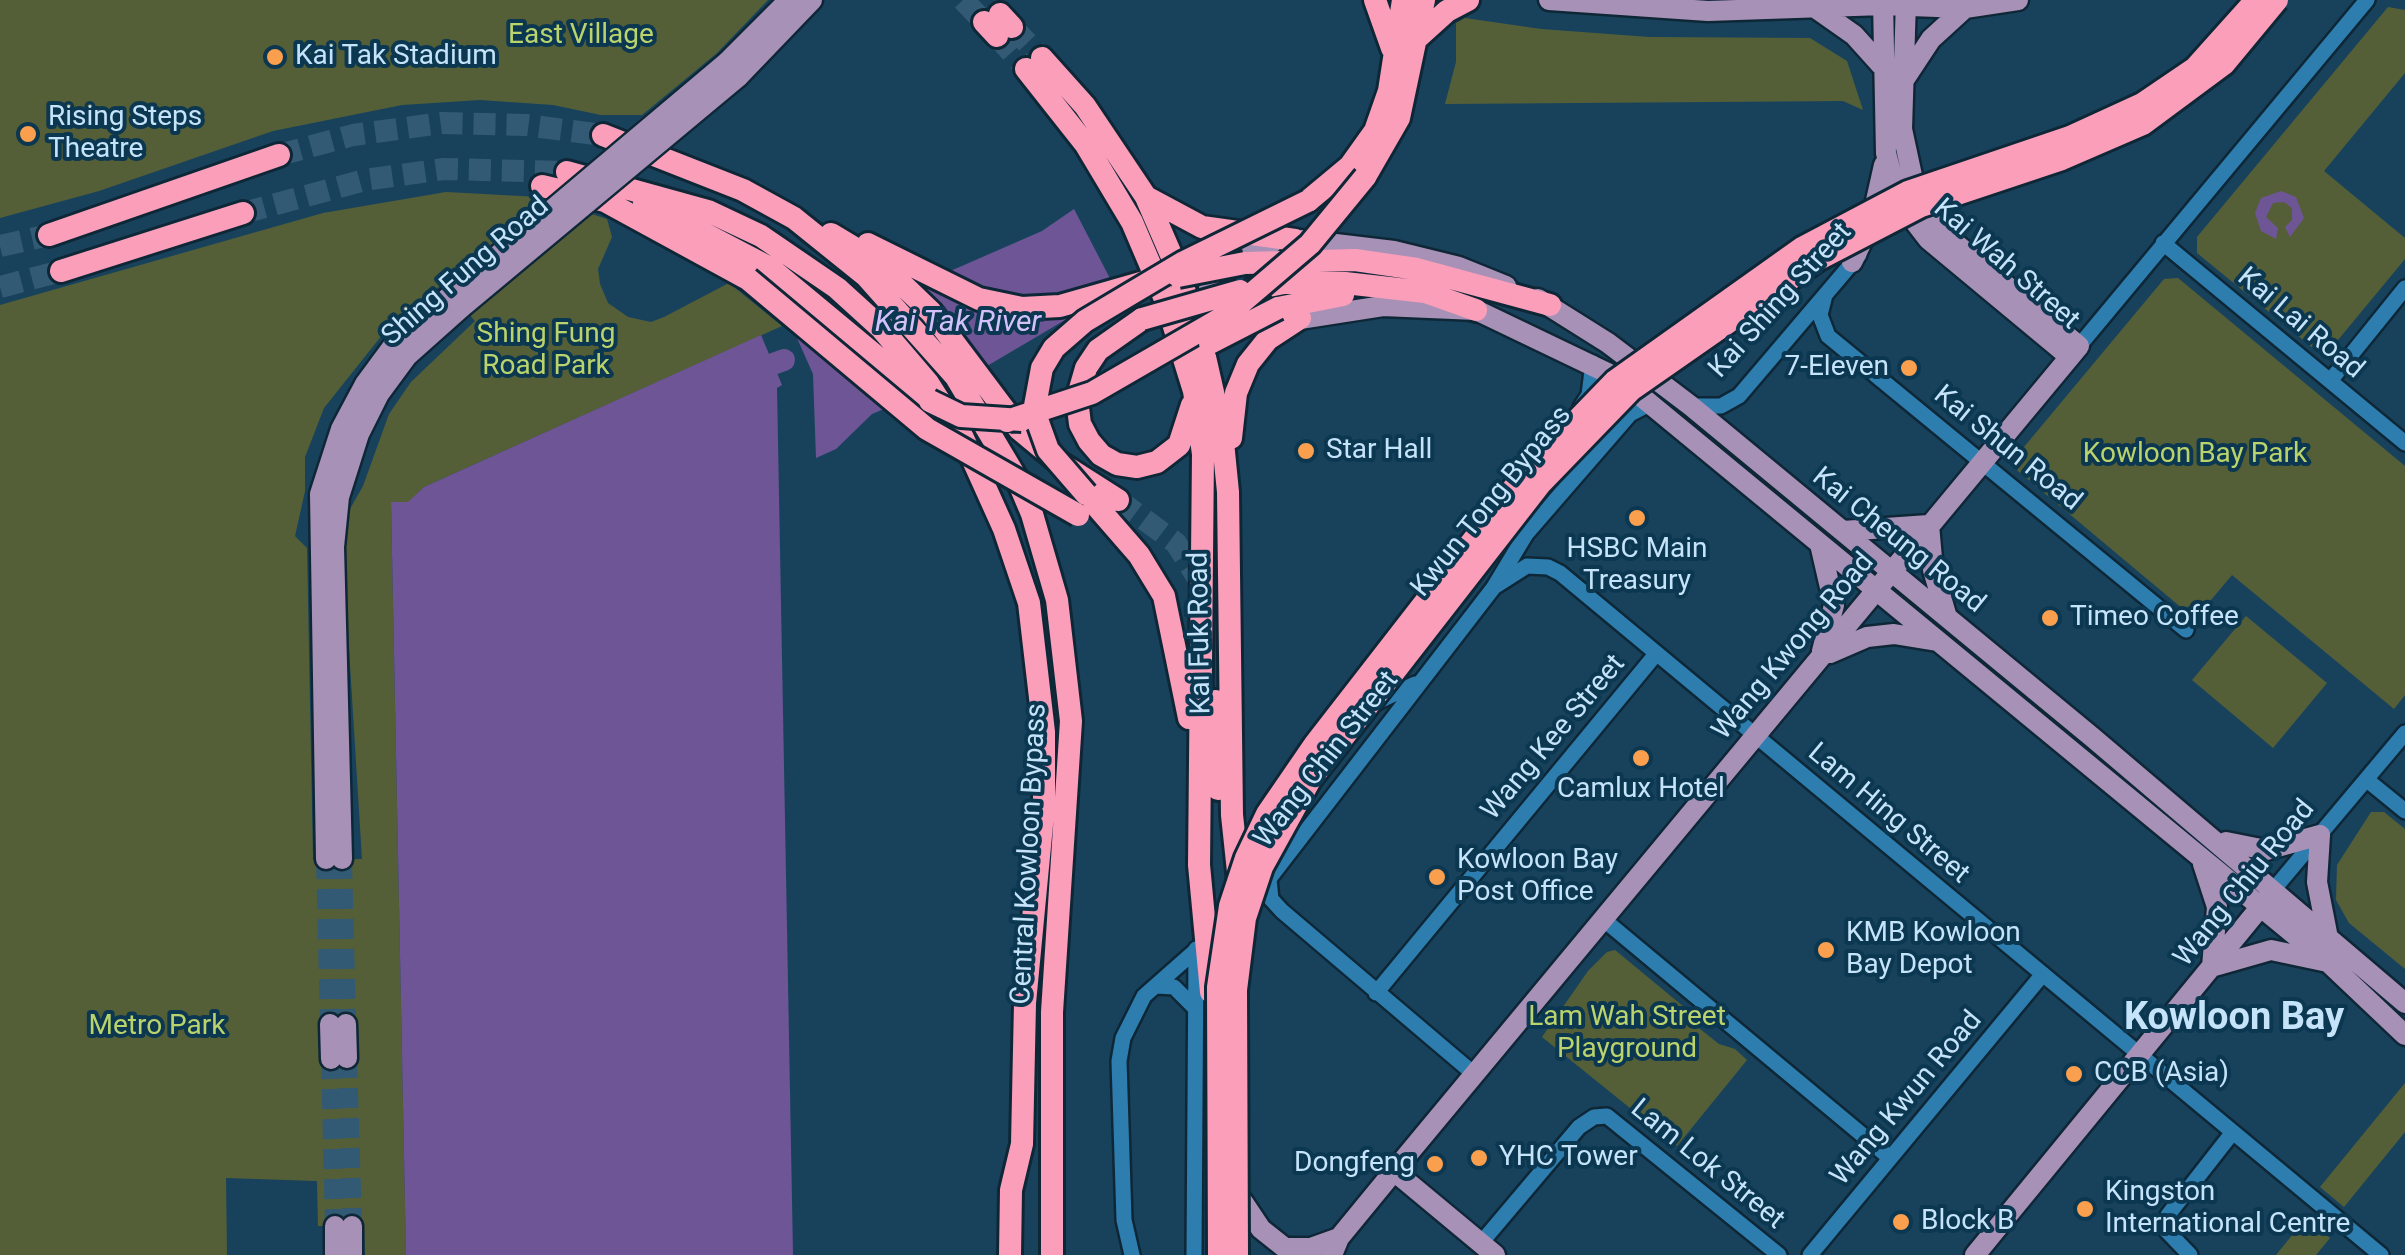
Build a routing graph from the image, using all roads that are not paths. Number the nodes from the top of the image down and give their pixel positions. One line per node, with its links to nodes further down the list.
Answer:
1 (790, 0): 19 (main road, Shing Fung Road)
2 (812, 0): 19 (main road, Shing Fung Road)
3 (1375, 0): 17 (highway)
4 (1404, 0): 17 (highway)
5 (1424, 0): 16 (highway)
6 (1468, 0): 16 (highway)
7 (1549, 0): 15 (main road)
8 (2018, 0): 14 (main road)
9 (2256, 0): 115 (highway, Kwun Tong Bypass, bridge)
10 (2277, 0): 116 (highway, Kwun Tong Bypass, bridge)
11 (2367, 0): 31 (street, Wang Kwong Road)
12 (1906, 2): 13 (main road); 14 (main road); 20 (main road)
13 (1883, 3): 15 (main road); 18 (main road)
14 (1965, 8): 20 (main road)
15 (1817, 9): 18 (main road)
16 (1416, 39): 48 (highway, bridge)
17 (1394, 61): 35 (highway, bridge)
18 (1881, 65): 22 (main road)
19 (732, 70): 82 (main road, Shing Fung Road, bridge)
20 (1902, 83): 26 (main road)
21 (603, 135): 28 (highway)
22 (1886, 153): 26 (main road); 32 (main road)
23 (278, 155): 29 (highway)
24 (542, 186): 55 (highway, bridge)
25 (1146, 197): 30 (highway); 45 (highway, Kai Fuk Road); 53 (highway, Kai Fuk Road)
26 (1912, 210): 32 (street, Kai Shing Street); 42 (main road, Kai Wah Street)
27 (242, 213): 34 (highway)
28 (794, 218): 33 (highway); 33 (highway)
29 (49, 236)
30 (1295, 240): 39 (main road, Kai Cheung Road); 41 (main road, Kai Cheung Road)
31 (2163, 243): 42 (street, Wang Kwong Road); 44 (street, Kai Lai Road)
32 (1852, 262): 38 (street, Kai Shing Street)
33 (879, 264): 35 (highway, bridge); 48 (highway)
34 (61, 271)
35 (1163, 277): 39 (highway, bridge); 55 (highway, bridge)
36 (2405, 288): 44 (street)
37 (1392, 289): 40 (highway); 41 (highway); 45 (highway, bridge)
38 (1825, 296): 47 (street, Kai Shing Street); 51 (street, Kai Shun Road)
39 (1550, 305): 47 (main road, Kai Cheung Road)
40 (1476, 310): 41 (main road, Kai Cheung Road); 43 (main road, Kai Cheung Road)
41 (1289, 313): 48 (highway, bridge); 53 (highway)
42 (2075, 352): 51 (main road, Wang Kwong Road)
43 (1594, 364): 46 (main road, Kai Cheung Road); 50 (street)
44 (2330, 381): 49 (street, Kai Lai Road)
45 (1194, 392): 75 (highway, Kai Fuk Road)
46 (1651, 403): 52 (street, Wang Chin Street); 58 (main road, Kai Cheung Road)
47 (1691, 406): 57 (main road, Kai Cheung Road)
48 (1004, 426): 54 (highway); 111 (highway, Central Kowloon Bypass, bridge); 112 (highway, Central Kowloon Bypass)
49 (2405, 443)
50 (1538, 452): 52 (street); 66 (street)
51 (1982, 461): 56 (main road, Wang Kwong Road); 64 (street, Kai Shun Road)
52 (1578, 472): 60 (street, Wang Chin Street)
53 (1228, 492): 84 (highway, Kai Fuk Road)
54 (1118, 500)
55 (1082, 505): 75 (highway)
56 (1929, 525): 57 (main road); 59 (main road, Wang Kwong Road); 62 (main road)
57 (1842, 532): 59 (main road, Kai Cheung Road)
58 (1819, 542): 61 (main road, Kai Cheung Road); 68 (main road)
59 (1893, 572): 61 (main road, Wang Kwong Road); 62 (main road, Kai Cheung Road)
60 (1494, 587): 67 (street, Lam Hing Street); 69 (street, Wang Chin Street)
61 (1878, 590): 65 (main road, Kai Cheung Road); 68 (main road, Wang Kwong Road)
62 (1946, 614): 79 (main road, Kai Cheung Road)
63 (1212, 626): 84 (highway)
64 (2186, 630)
65 (1938, 641): 68 (main road); 80 (main road, Kai Cheung Road)
66 (1384, 652): 69 (street); 70 (street)
67 (1656, 654): 72 (street, Lam Hing Street); 94 (street, Wang Kee Street)
68 (1819, 658): 72 (main road, Wang Kwong Road)
69 (1422, 680): 70 (street); 73 (street, Wang Chin Street)
70 (1372, 704): 73 (street)
71 (2405, 734): 76 (street, Wang Chiu Road)
72 (1755, 736): 86 (main road, Wang Kwong Road); 92 (street, Lam Hing Street)
73 (1374, 745): 74 (street, Wang Chin Street)
74 (1362, 760): 81 (street, Wang Chin Street); 81 (street)
75 (1197, 770): 87 (highway, Kai Fuk Road)
76 (2366, 780): 77 (street); 78 (street, Wang Chiu Road)
77 (2405, 811)
78 (2320, 835): 79 (main road); 83 (street, Wang Chiu Road); 88 (main road)
79 (2209, 836): 83 (main road, Kai Cheung Road)
80 (2196, 854): 85 (main road, Kai Cheung Road); 91 (main road)
81 (1284, 856): 94 (street, Wang Chin Street)
82 (334, 859)
83 (2274, 889): 85 (main road, Wang Chiu Road); 88 (main road, Kai Cheung Road)
84 (1240, 894): 105 (highway, Kai Fuk Road)
85 (2260, 907): 90 (main road, Kai Cheung Road); 91 (main road, Wang Chiu Road)
86 (1603, 919): 101 (main road, Wang Kwong Road); 103 (street)
87 (1208, 926): 89 (street); 115 (highway, Kai Fuk Road)
88 (2327, 933): 95 (main road, Kai Cheung Road)
89 (1195, 952): 93 (street); 96 (street)
90 (2330, 963): 91 (main road); 98 (main road, Kai Cheung Road)
91 (2212, 967): 99 (main road, Wang Chiu Road)
92 (2043, 974): 99 (street, Lam Hing Street); 103 (street, Wang Kwun Road)
93 (1156, 986): 96 (street); 113 (street)
94 (1376, 992): 101 (street, Wang Chin Street)
95 (2405, 1003)
96 (1194, 1007): 114 (street)
97 (338, 1024): 100 (main road)
98 (2405, 1035)
99 (2140, 1055): 102 (street, Lam Hing Street); 119 (main road, Wang Chiu Road)
100 (339, 1058)
101 (1474, 1074): 104 (main road, Wang Kwong Road)
102 (2233, 1132): 120 (street); 121 (street, Lam Hing Street)
103 (1890, 1158): 118 (street, Wang Kwun Road)
104 (1394, 1171): 106 (main road, Wang Kwong Road); 107 (main road)
105 (1244, 1202): 108 (main road, Wang Kwong Road); 116 (highway, Kai Fuk Road)
106 (1336, 1246): 108 (main road, Wang Kwong Road)
107 (1488, 1249): 117 (street, Lam Lok Street)
108 (1288, 1252)
109 (335, 1255): 110 (main road)
110 (352, 1255)
111 (1010, 1255)
112 (1052, 1255)
113 (1132, 1255)
114 (1194, 1255)
115 (1216, 1255)
116 (1240, 1255)
117 (1779, 1255)
118 (1810, 1255)
119 (1975, 1255)
120 (2190, 1255)
121 (2381, 1255)

